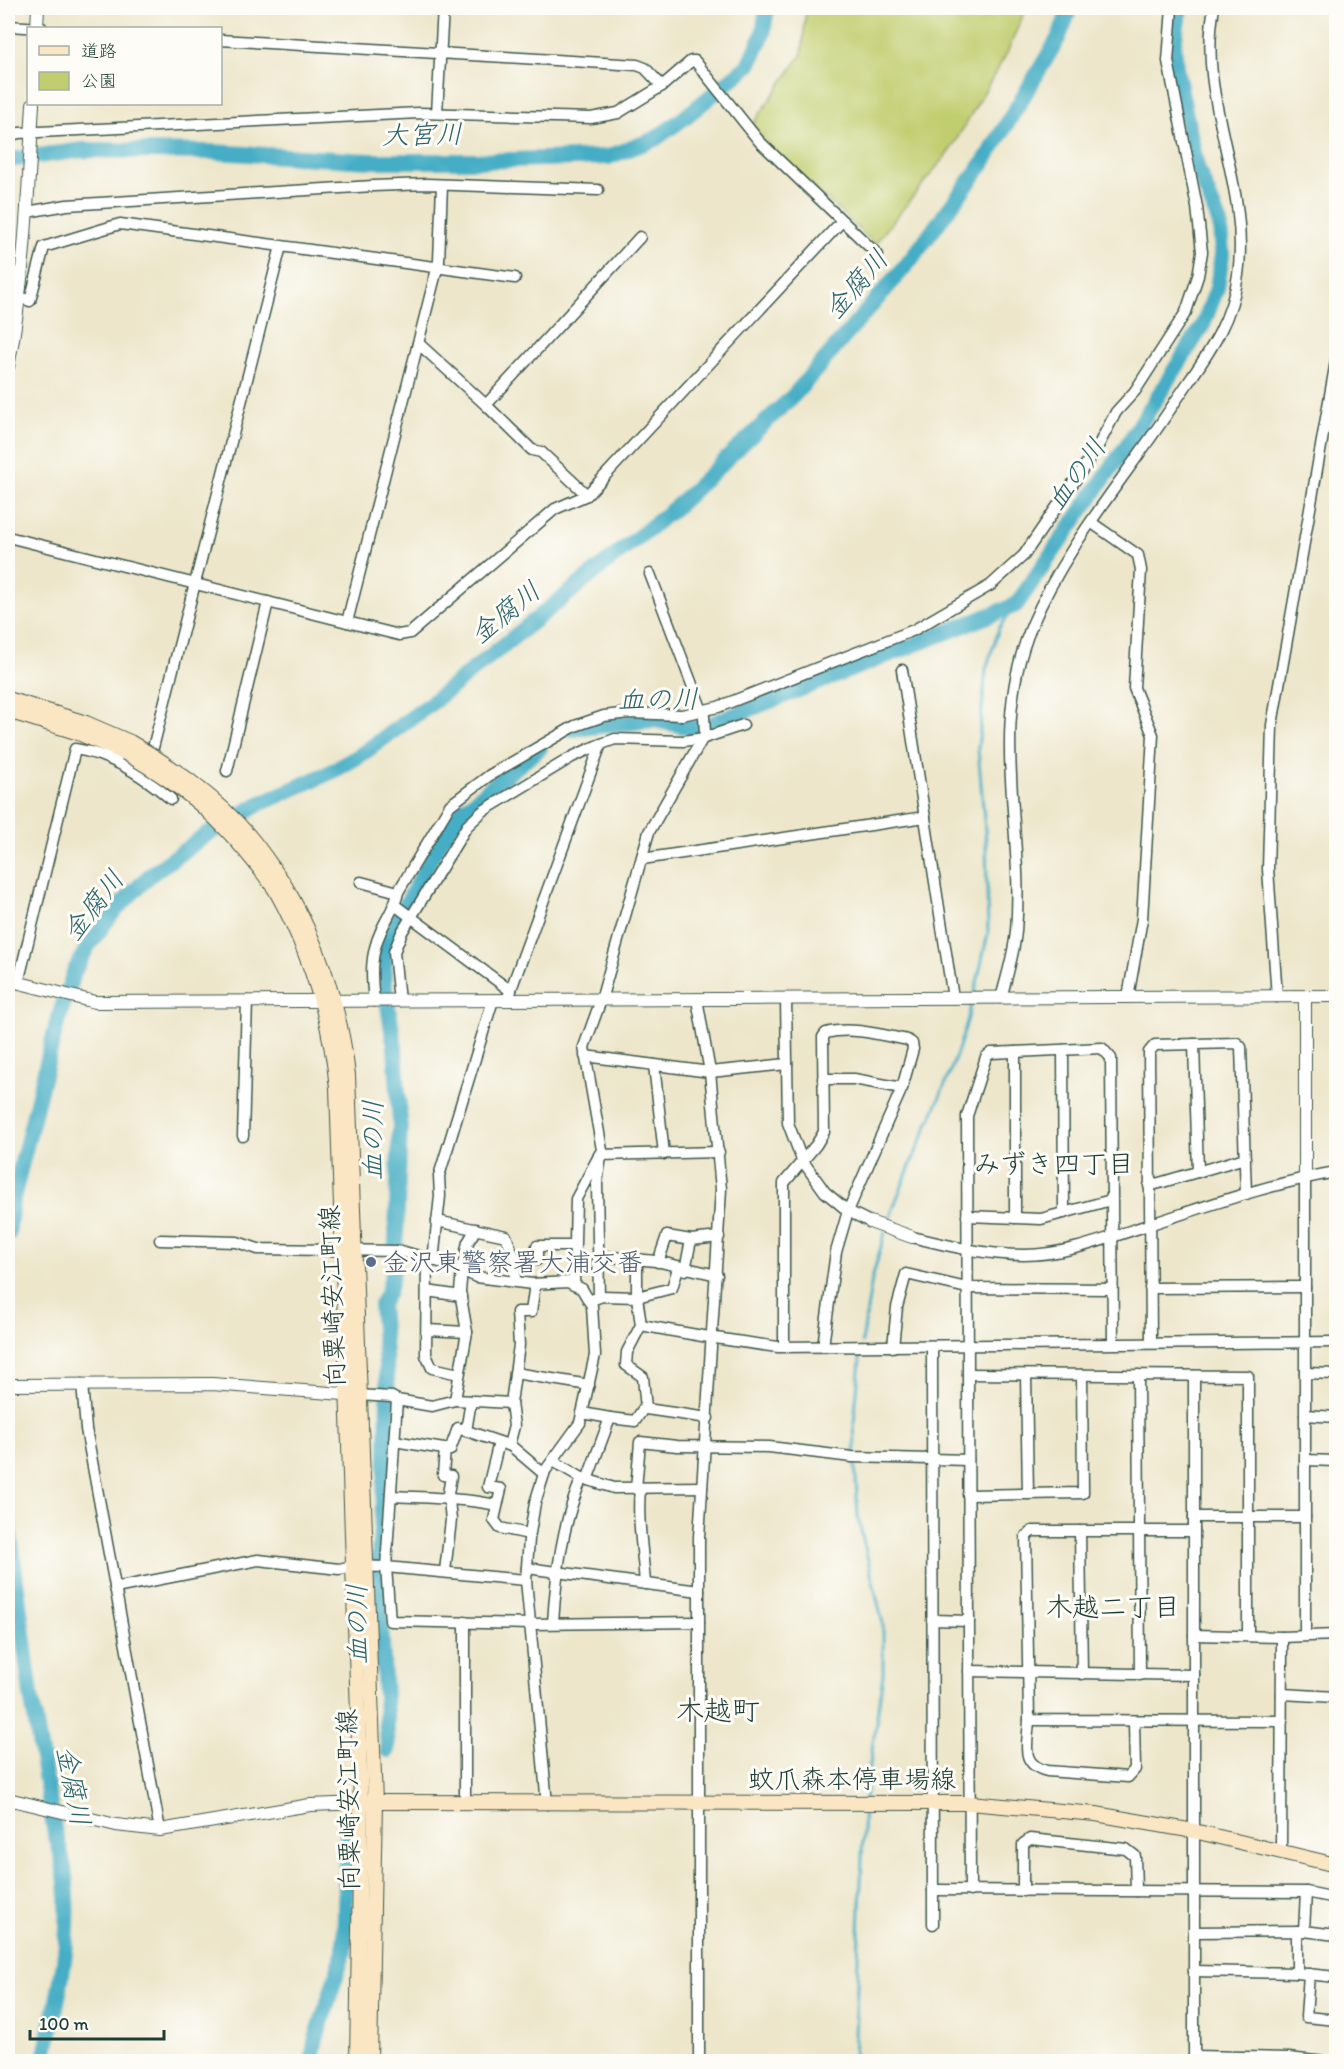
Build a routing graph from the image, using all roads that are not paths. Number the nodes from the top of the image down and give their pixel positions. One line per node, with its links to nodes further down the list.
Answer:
1 (38, 8): 7 (street)
2 (443, 8): 9 (street)
3 (1172, 8): 40 (street)
4 (1214, 8): 31 (street)
5 (8, 26): 6 (street)
6 (27, 27)
7 (37, 27)
8 (222, 40): 9 (street)
9 (440, 54): 10 (street); 12 (street)
10 (662, 86): 12 (street); 18 (street)
11 (33, 105): 13 (street)
12 (437, 113): 13 (street)
13 (31, 135): 14 (street); 17 (street)
14 (8, 136)
15 (442, 185): 16 (street); 17 (street); 22 (street)
16 (598, 190)
17 (27, 211): 25 (street)
18 (842, 221): 21 (street); 30 (street)
19 (639, 237): 29 (street)
20 (281, 246): 22 (street); 25 (street); 34 (street)
21 (878, 255)
22 (437, 267): 24 (street); 26 (street)
23 (8, 269): 25 (street)
24 (515, 278)
25 (20, 299): 28 (street)
26 (418, 343): 29 (street); 36 (street)
27 (1336, 361): 58 (street)
28 (8, 367)
29 (486, 405): 30 (street)
30 (587, 495): 36 (street)
31 (1092, 523): 57 (street); 61 (street)
32 (8, 537): 34 (street)
33 (650, 574): 40 (street)
34 (195, 584): 35 (street); 46 (street)
35 (268, 602): 36 (street); 45 (street)
36 (348, 622)
37 (902, 670): 48 (street)
38 (8, 699): 44 (main road, 向粟崎安江町線)
39 (8, 711): 44 (main road, 向粟崎安江町線)
40 (703, 713): 42 (street); 51 (street)
41 (743, 725): 42 (street)
42 (705, 736): 43 (street); 49 (street)
43 (601, 744): 53 (street); 55 (street)
44 (128, 748): 69 (main road, 向粟崎安江町線, bridge)
45 (227, 771)
46 (145, 779): 47 (street); 54 (street)
47 (171, 799)
48 (925, 817): 49 (street); 60 (street)
49 (642, 859): 65 (street)
50 (362, 882): 51 (street)
51 (398, 892): 52 (street)
52 (396, 906): 53 (street); 67 (street)
53 (412, 916): 55 (street); 68 (street)
54 (13, 981): 66 (street)
55 (509, 996): 64 (street); 65 (street)
56 (1336, 996): 59 (street)
57 (1128, 997): 58 (street); 61 (street)
58 (1277, 997): 59 (street)
59 (1305, 997): 87 (street)
60 (958, 998): 61 (street); 63 (street)
61 (1000, 998)
62 (697, 999): 63 (street); 65 (street); 76 (street)
63 (786, 999): 74 (street)
64 (493, 1000): 68 (street); 95 (street)
65 (601, 1000): 73 (street)
66 (247, 1001): 69 (street); 79 (street)
67 (374, 1001): 68 (street); 69 (street)
68 (399, 1001)
69 (330, 1003): 105 (main road, 向粟崎安江町線)
70 (1194, 1044): 83 (street); 85 (street); 88 (street)
71 (1063, 1050): 72 (street); 90 (street); 92 (street)
72 (1015, 1052): 93 (street); 94 (street)
73 (585, 1056): 75 (street); 82 (street)
74 (787, 1064): 76 (street); 84 (street)
75 (654, 1065): 76 (street); 81 (street)
76 (710, 1072): 80 (street)
77 (824, 1079): 78 (street); 78 (street); 84 (street)
78 (902, 1088): 91 (street)
79 (243, 1136)
80 (719, 1152): 81 (street); 99 (street)
81 (664, 1154): 82 (street)
82 (600, 1155): 104 (street); 107 (street)
83 (1245, 1158): 85 (street); 89 (street)
84 (802, 1160): 91 (street); 134 (street)
85 (1198, 1172): 88 (street)
86 (1336, 1172): 87 (street)
87 (1305, 1177): 89 (street); 118 (street)
88 (1149, 1186): 97 (street)
89 (1246, 1194): 97 (street)
90 (1111, 1200): 92 (street); 101 (street)
91 (848, 1211): 96 (street); 135 (street)
92 (1064, 1213): 94 (street)
93 (967, 1216): 94 (street); 106 (street)
94 (1015, 1218)
95 (437, 1221): 98 (street); 109 (street)
96 (870, 1222): 100 (street)
97 (1149, 1225): 101 (street); 120 (street)
98 (476, 1229): 108 (street); 112 (street)
99 (719, 1237): 103 (street); 114 (street)
100 (912, 1237): 106 (street)
101 (1111, 1237): 106 (street); 121 (street)
102 (160, 1240): 105 (street)
103 (691, 1240): 111 (street); 113 (street)
104 (573, 1246): 108 (street); 117 (street)
105 (348, 1250): 109 (street); 151 (main road, 向粟崎安江町線)
106 (967, 1251): 119 (street)
107 (600, 1256): 110 (street); 125 (street)
108 (515, 1259): 115 (street)
109 (430, 1260): 112 (street); 122 (street)
110 (637, 1260): 111 (street); 124 (street)
111 (658, 1262): 113 (street)
112 (462, 1269): 115 (street); 123 (street)
113 (681, 1269): 114 (street); 124 (street)
114 (717, 1275): 129 (street)
115 (516, 1281): 116 (street)
116 (535, 1284): 117 (street); 139 (street)
117 (574, 1285): 125 (street)
118 (1305, 1287): 120 (street); 130 (street)
119 (968, 1288): 121 (street); 136 (street); 138 (street)
120 (1150, 1288): 133 (street)
121 (1112, 1290): 132 (street)
122 (427, 1291): 123 (street); 127 (street)
123 (460, 1296): 128 (street)
124 (637, 1297): 125 (street); 126 (street)
125 (594, 1299): 150 (street)
126 (641, 1325): 129 (street); 156 (street)
127 (427, 1330): 128 (street); 141 (street)
128 (467, 1332): 141 (street)
129 (713, 1340): 134 (street); 161 (street)
130 (1305, 1340): 131 (street); 133 (street); 140 (street)
131 (1336, 1341)
132 (1113, 1343): 133 (street); 138 (street)
133 (1151, 1343)
134 (784, 1346): 135 (street)
135 (823, 1346): 136 (street)
136 (893, 1347): 137 (street)
137 (932, 1347): 138 (street); 169 (street)
138 (968, 1347): 142 (street)
139 (515, 1373): 150 (street); 155 (street)
140 (1305, 1373): 143 (street); 158 (street)
141 (459, 1374): 153 (street)
142 (968, 1374): 144 (street); 170 (street)
143 (1336, 1374)
144 (1026, 1375): 145 (street); 178 (street)
145 (1082, 1375): 146 (street); 178 (street)
146 (1138, 1376): 147 (street); 187 (street)
147 (1194, 1376): 183 (street); 184 (street)
148 (82, 1384): 149 (street); 151 (street); 197 (street)
149 (8, 1385)
150 (589, 1385): 157 (street)
151 (353, 1395): 152 (street); 190 (main road, 向粟崎安江町線)
152 (391, 1398): 153 (street); 164 (street)
153 (455, 1400): 154 (street)
154 (471, 1401): 155 (street); 163 (street)
155 (511, 1403): 166 (street)
156 (645, 1406): 161 (street); 162 (street)
157 (582, 1413): 160 (street); 172 (street)
158 (1305, 1415): 159 (street); 171 (street)
159 (1336, 1417)
160 (610, 1418): 162 (street); 175 (street)
161 (708, 1418): 167 (street)
162 (635, 1421): 165 (street)
163 (466, 1431): 166 (street); 168 (street)
164 (394, 1441): 168 (street); 180 (street)
165 (640, 1442): 167 (street); 177 (street)
166 (504, 1443): 174 (street); 182 (street)
167 (706, 1444): 169 (street); 176 (street)
168 (445, 1449): 181 (street)
169 (931, 1460): 170 (street); 199 (street)
170 (968, 1460): 179 (street)
171 (1305, 1460): 173 (street); 185 (street)
172 (553, 1461): 174 (street); 175 (street)
173 (1336, 1461)
174 (544, 1474): 189 (street)
175 (584, 1479): 177 (street); 194 (street)
176 (702, 1487): 177 (street); 198 (street)
177 (638, 1489): 196 (street)
178 (1028, 1494): 179 (street)
179 (968, 1495): 200 (street)
180 (391, 1496): 181 (street); 191 (street)
181 (448, 1500): 182 (street); 193 (street)
182 (497, 1505): 189 (street)
183 (1248, 1516): 184 (street); 185 (street); 208 (street)
184 (1194, 1517): 188 (street)
185 (1305, 1517): 206 (street)
186 (1080, 1531): 187 (street); 211 (street); 212 (street)
187 (1139, 1531): 188 (street); 213 (street)
188 (1194, 1531): 205 (street)
189 (530, 1534): 192 (street)
190 (361, 1566): 191 (street); 197 (street); 222 (main road, 向粟崎安江町線)
191 (386, 1567): 193 (street); 201 (street)
192 (527, 1568): 194 (street); 195 (street)
193 (446, 1571): 195 (street)
194 (556, 1572): 196 (street); 203 (street)
195 (526, 1580): 204 (street)
196 (645, 1584): 198 (street)
197 (115, 1588): 228 (street)
198 (699, 1591): 202 (street)
199 (932, 1620): 200 (street); 224 (street)
200 (969, 1621): 210 (street)
201 (465, 1622): 204 (street); 223 (street)
202 (699, 1622): 203 (street); 227 (street)
203 (552, 1623): 204 (street)
204 (531, 1624): 226 (street)
205 (1194, 1635): 208 (street); 214 (street)
206 (1305, 1635): 207 (street); 209 (street)
207 (1336, 1635)
208 (1248, 1636): 209 (street)
209 (1282, 1637): 215 (street)
210 (969, 1671): 211 (street); 225 (street)
211 (1028, 1673): 212 (street); 218 (street)
212 (1082, 1674): 213 (street)
213 (1140, 1675): 214 (street)
214 (1194, 1675): 217 (street)
215 (1282, 1694): 216 (street); 219 (street)
216 (1336, 1697)
217 (1194, 1719): 219 (street); 220 (street); 229 (street)
218 (1029, 1720): 220 (street); 220 (street)
219 (1282, 1721): 230 (street)
220 (1134, 1722)
221 (8, 1799): 228 (street)
222 (368, 1802): 223 (main road, 蚊爪森本停車場線); 228 (street); 251 (main road, 向粟崎安江町線); 252 (main road, 向粟崎安江町線)
223 (465, 1803): 226 (main road, 蚊爪森本停車場線)
224 (933, 1803): 225 (main road, 蚊爪森本停車場線); 227 (main road, 蚊爪森本停車場線); 232 (street)
225 (969, 1803): 229 (main road, 蚊爪森本停車場線); 233 (street)
226 (547, 1804): 227 (main road, 蚊爪森本停車場線)
227 (698, 1804): 253 (street)
228 (160, 1830)
229 (1194, 1830): 230 (main road, 蚊爪森本停車場線); 236 (street)
230 (1281, 1852): 231 (main road, 蚊爪森本停車場線)
231 (1336, 1865)
232 (933, 1890): 233 (street); 239 (street)
233 (970, 1891): 234 (street)
234 (1023, 1891): 235 (street); 235 (street)
235 (1136, 1891): 236 (street)
236 (1194, 1891): 237 (street); 241 (street)
237 (1306, 1892): 238 (street); 240 (street)
238 (1336, 1898)
239 (933, 1924)
240 (1301, 1931): 241 (street); 242 (street); 244 (street)
241 (1194, 1932): 243 (street)
242 (1336, 1935)
243 (1194, 1971): 244 (street); 248 (street)
244 (1298, 1972): 245 (street)
245 (1309, 1974): 246 (street); 247 (street)
246 (1336, 1977)
247 (1336, 2020)
248 (1194, 2059): 249 (street)
249 (1288, 2060): 250 (street)
250 (1304, 2060): 254 (street)
251 (357, 2061)
252 (370, 2061)
253 (699, 2061)
254 (1325, 2061)

